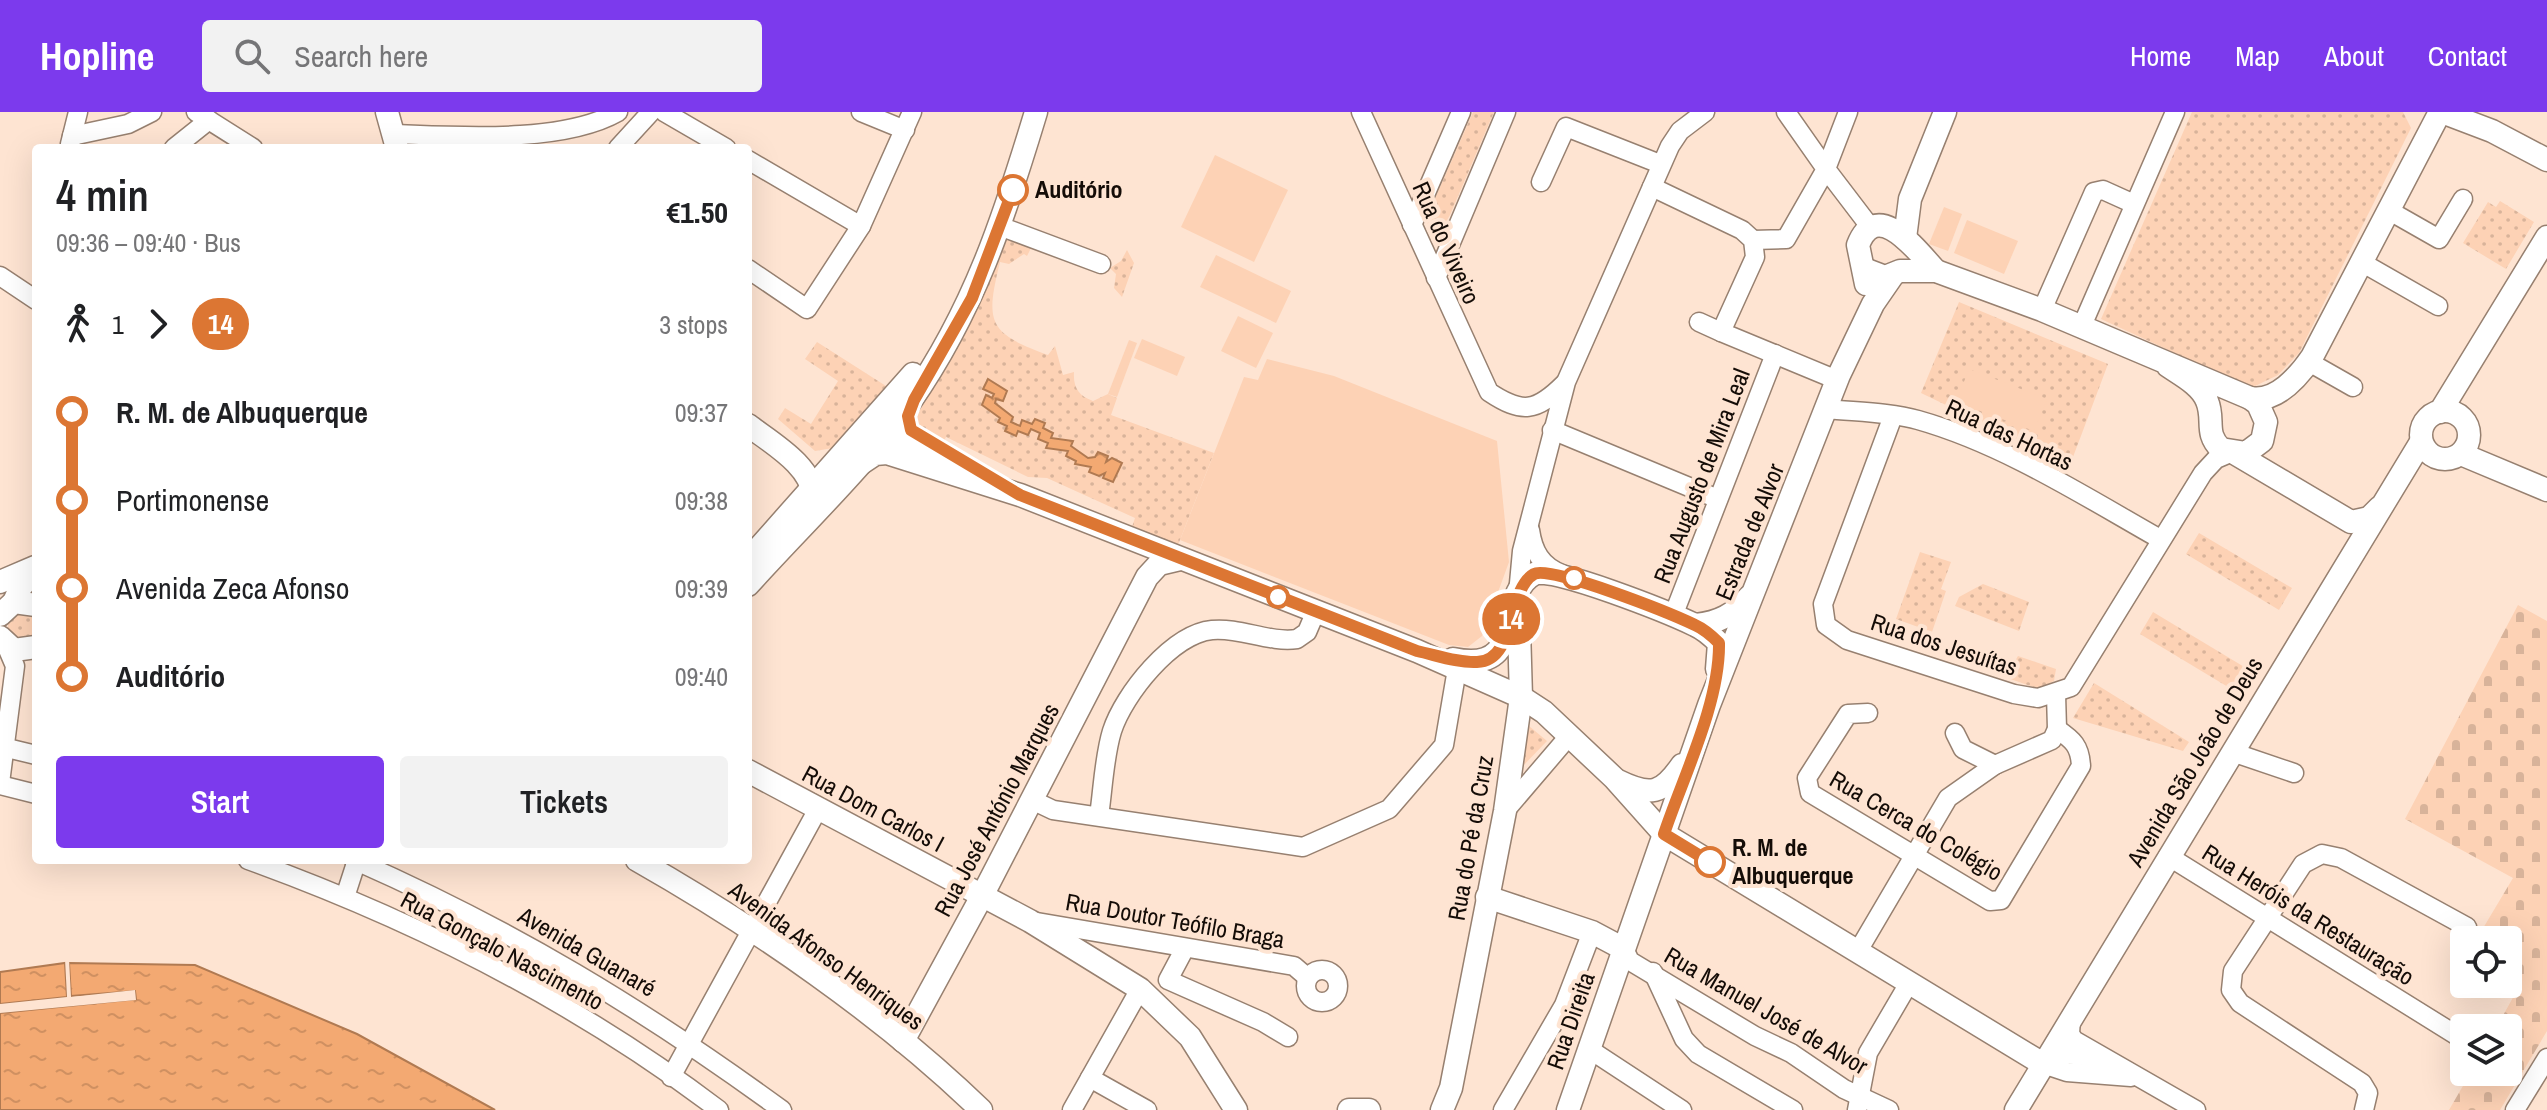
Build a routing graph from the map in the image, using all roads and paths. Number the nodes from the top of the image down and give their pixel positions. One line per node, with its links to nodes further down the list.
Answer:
1 (78, 112): 24 (street)
2 (152, 112): 24 (street)
3 (618, 112): 21 (street)
4 (651, 112): 27 (street)
5 (664, 112): 28 (street)
6 (861, 112): 22 (street)
7 (912, 112): 22 (street)
8 (1023, 112): 40 (street)
9 (1036, 112): 40 (street)
10 (1361, 112): 41 (street, Rua do Viveiro)
11 (1461, 112): 41 (street)
12 (1506, 112): 54 (street)
13 (1679, 112): 29 (street)
14 (1700, 112): 29 (street)
15 (1786, 112): 33 (street)
16 (1848, 112): 33 (street)
17 (1945, 112): 36 (street)
18 (2175, 112): 38 (street)
19 (2441, 112): 30 (street); 39 (street)
20 (202, 116): 25 (street); 26 (street)
21 (566, 121): 23 (street)
22 (905, 130): 42 (street)
23 (392, 131)
24 (71, 142)
25 (178, 144)
26 (241, 144)
27 (622, 144)
28 (719, 144)
29 (1670, 146): 32 (street)
30 (2547, 160)
31 (752, 162): 42 (street)
32 (1660, 164): 34 (street); 35 (street)
33 (1826, 169): 43 (street); 45 (street)
34 (1541, 182)
35 (1652, 187): 45 (street); 67 (street)
36 (1910, 199): 43 (street); 46 (street)
37 (2463, 199): 39 (street)
38 (2134, 204): 57 (street); 60 (street)
39 (2388, 210): 47 (street)
40 (995, 225): 48 (street); 65 (street); 76 (street); 83 (street)
41 (1412, 225): 54 (street, Rua do Viveiro)
42 (861, 226): 51 (street)
43 (1874, 227): 46 (street); 49 (street)
44 (2547, 237): 71 (street)
45 (1753, 240): 61 (street)
46 (1906, 241): 50 (street); 52 (street)
47 (2361, 262): 56 (street); 63 (street)
48 (1101, 264)
49 (1864, 269): 52 (street); 58 (street)
50 (1936, 271): 52 (street); 57 (street)
51 (752, 272)
52 (1897, 273): 58 (street, Estrada de Alvor)
53 (0, 276): 55 (street)
54 (1436, 278): 67 (street, Rua do Viveiro)
55 (32, 297)
56 (2438, 306)
57 (2042, 310): 60 (street)
58 (1865, 317): 66 (street, Estrada de Alvor)
59 (1699, 322): 61 (street)
60 (2081, 328): 64 (street)
61 (1721, 332): 62 (street)
62 (1775, 354): 66 (street); 89 (street, Rua Augusto de Mira Leal)
63 (2309, 362): 68 (street); 69 (street)
64 (2168, 366): 69 (street); 73 (street)
65 (930, 371): 76 (street); 84 (street)
66 (1837, 380): 70 (street, Estrada de Alvor)
67 (1566, 382): 75 (street)
68 (2353, 387)
69 (2247, 397): 73 (street); 79 (street)
70 (1827, 409): 72 (street, Rua das Hortas); 97 (street, Estrada de Alvor)
71 (2448, 413): 77 (street); 78 (street)
72 (1893, 416): 93 (street, Rua das Hortas); 114 (street, Rua dos Jesuítas)
73 (2210, 426): 79 (street); 82 (street)
74 (752, 428): 83 (street)
75 (1552, 430): 89 (street); 91 (street)
76 (886, 433): 80 (street); 81 (street); 83 (street); 84 (street)
77 (2465, 447): 78 (street); 85 (street); 86 (street)
78 (2428, 449): 88 (street, Avenida São João de Deus)
79 (2233, 453): 82 (street); 90 (street)
80 (917, 460): 81 (street); 87 (street)
81 (851, 470): 102 (street)
82 (2203, 473): 93 (street)
83 (814, 476): 95 (street); 100 (street)
84 (985, 477): 87 (street)
85 (2547, 478)
86 (2547, 490)
87 (1020, 495): 92 (street)
88 (2388, 497): 90 (street); 94 (street, Avenida São João de Deus)
89 (1718, 499): 108 (street, Rua Augusto de Mira Leal)
90 (2351, 522): 94 (street)
91 (1530, 527): 101 (street); 104 (street)
92 (1125, 537): 96 (street); 105 (street, Rua José António Marques)
93 (2160, 539): 114 (street)
94 (2354, 552): 123 (street, Avenida São João de Deus)
95 (752, 555)
96 (1180, 559): 105 (street, Rua José António Marques); 107 (street)
97 (1767, 565): 109 (street); 116 (street, Estrada de Alvor)
98 (32, 570): 103 (street)
99 (32, 573): 106 (street)
100 (752, 576)
101 (1570, 576): 104 (street); 108 (street)
102 (752, 580)
103 (0, 582)
104 (1518, 594): 112 (street); 115 (street, Rua do Pé da Cruz)
105 (1135, 601): 133 (street, Rua José António Marques)
106 (11, 609)
107 (1316, 611): 112 (street); 136 (street)
108 (1673, 616): 109 (street)
109 (1696, 625): 116 (street)
110 (3, 641): 111 (street); 121 (street)
111 (32, 648)
112 (1417, 651): 113 (street)
113 (1457, 669): 115 (street); 136 (street)
114 (2056, 694): 118 (street)
115 (1521, 697): 120 (street); 135 (street, Rua do Pé da Cruz)
116 (1709, 705): 122 (street, Estrada de Alvor)
117 (1868, 713): 138 (street, Rua Cerca do Colégio)
118 (2057, 729): 126 (street); 138 (street, Rua Cerca do Colégio)
119 (1955, 733): 124 (street)
120 (1569, 736): 129 (street); 135 (street)
121 (7, 748): 125 (street); 130 (street)
122 (1693, 748): 129 (street); 137 (street, Estrada de Alvor)
123 (2232, 752): 128 (street); 139 (street, Avenida São João de Deus)
124 (1969, 753): 126 (street); 131 (street)
125 (32, 754)
126 (1995, 765): 131 (street)
127 (752, 773): 134 (street, Rua Dom Carlos I)
128 (2294, 773)
129 (1614, 778): 137 (street)
130 (0, 784): 132 (street)
131 (1960, 788): 138 (street)
132 (32, 793)
133 (1032, 800): 136 (street); 144 (street, Rua José António Marques)
134 (818, 809): 144 (street, Rua Dom Carlos I); 150 (street)
135 (1505, 811): 146 (street, Rua do Pé da Cruz)
136 (1099, 816)
137 (1664, 834): 153 (street, Estrada de Alvor); 154 (street)
138 (1914, 856): 154 (street)
139 (2168, 856): 147 (street, Rua Heróis da Restauração); 159 (street, Avenida São João de Deus)
140 (258, 864): 145 (street, Rua Gonçalo Nascimento)
141 (355, 864): 145 (street)
142 (365, 864): 163 (street, Avenida Guanaré)
143 (644, 864): 150 (street, Avenida Afonso Henriques)
144 (982, 896): 148 (street, Rua Dom Carlos I); 162 (street, Rua José António Marques)
145 (345, 897): 168 (street, Rua Gonçalo Nascimento)
146 (1487, 897): 151 (street); 180 (street, Rua do Pé da Cruz)
147 (2268, 918): 149 (street); 160 (street, Rua Heróis da Restauração); 188 (street)
148 (1030, 921): 152 (street, Rua Doutor Teófilo Braga); 158 (street, Rua Dom Carlos I)
149 (2465, 926)
150 (751, 930): 162 (street, Avenida Afonso Henriques); 163 (street)
151 (1592, 932): 153 (street); 181 (street)
152 (1185, 948): 156 (street, Rua Doutor Teófilo Braga); 161 (street)
153 (1624, 949): 155 (street, Rua Manuel José de Alvor); 164 (street, Rua Direita)
154 (1858, 951): 157 (street)
155 (1653, 972): 171 (street, Rua Manuel José de Alvor); 184 (street)
156 (1308, 978)
157 (1909, 983): 167 (street); 171 (street)
158 (1140, 989): 169 (street); 177 (street, Rua Dom Carlos I)
159 (2071, 1018): 166 (street); 167 (street, Avenida São João de Deus)
160 (2450, 1031)
161 (1288, 1037)
162 (903, 1041): 172 (street, Avenida Afonso Henriques)
163 (690, 1043): 168 (street); 174 (street, Avenida Guanaré)
164 (1589, 1049): 182 (street, Rua Direita); 183 (street)
165 (2547, 1058): 189 (street)
166 (2106, 1059): 167 (street); 170 (street)
167 (2043, 1064): 170 (street); 186 (street, Avenida São João de Deus)
168 (671, 1077): 173 (street, Rua Gonçalo Nascimento)
169 (1090, 1078): 175 (street); 176 (street)
170 (2140, 1079): 187 (street)
171 (1859, 1102): 185 (street, Rua Manuel José de Alvor)
172 (979, 1108)
173 (719, 1110)
174 (782, 1110)
175 (1072, 1110)
176 (1147, 1110)
177 (1236, 1110)
178 (1349, 1110): 179 (street)
179 (1369, 1110)
180 (1442, 1110)
181 (1503, 1110)
182 (1568, 1110)
183 (1682, 1110)
184 (1793, 1110)
185 (1889, 1110)
186 (2016, 1110)
187 (2196, 1110)
188 (2364, 1110)
189 (2515, 1110)

